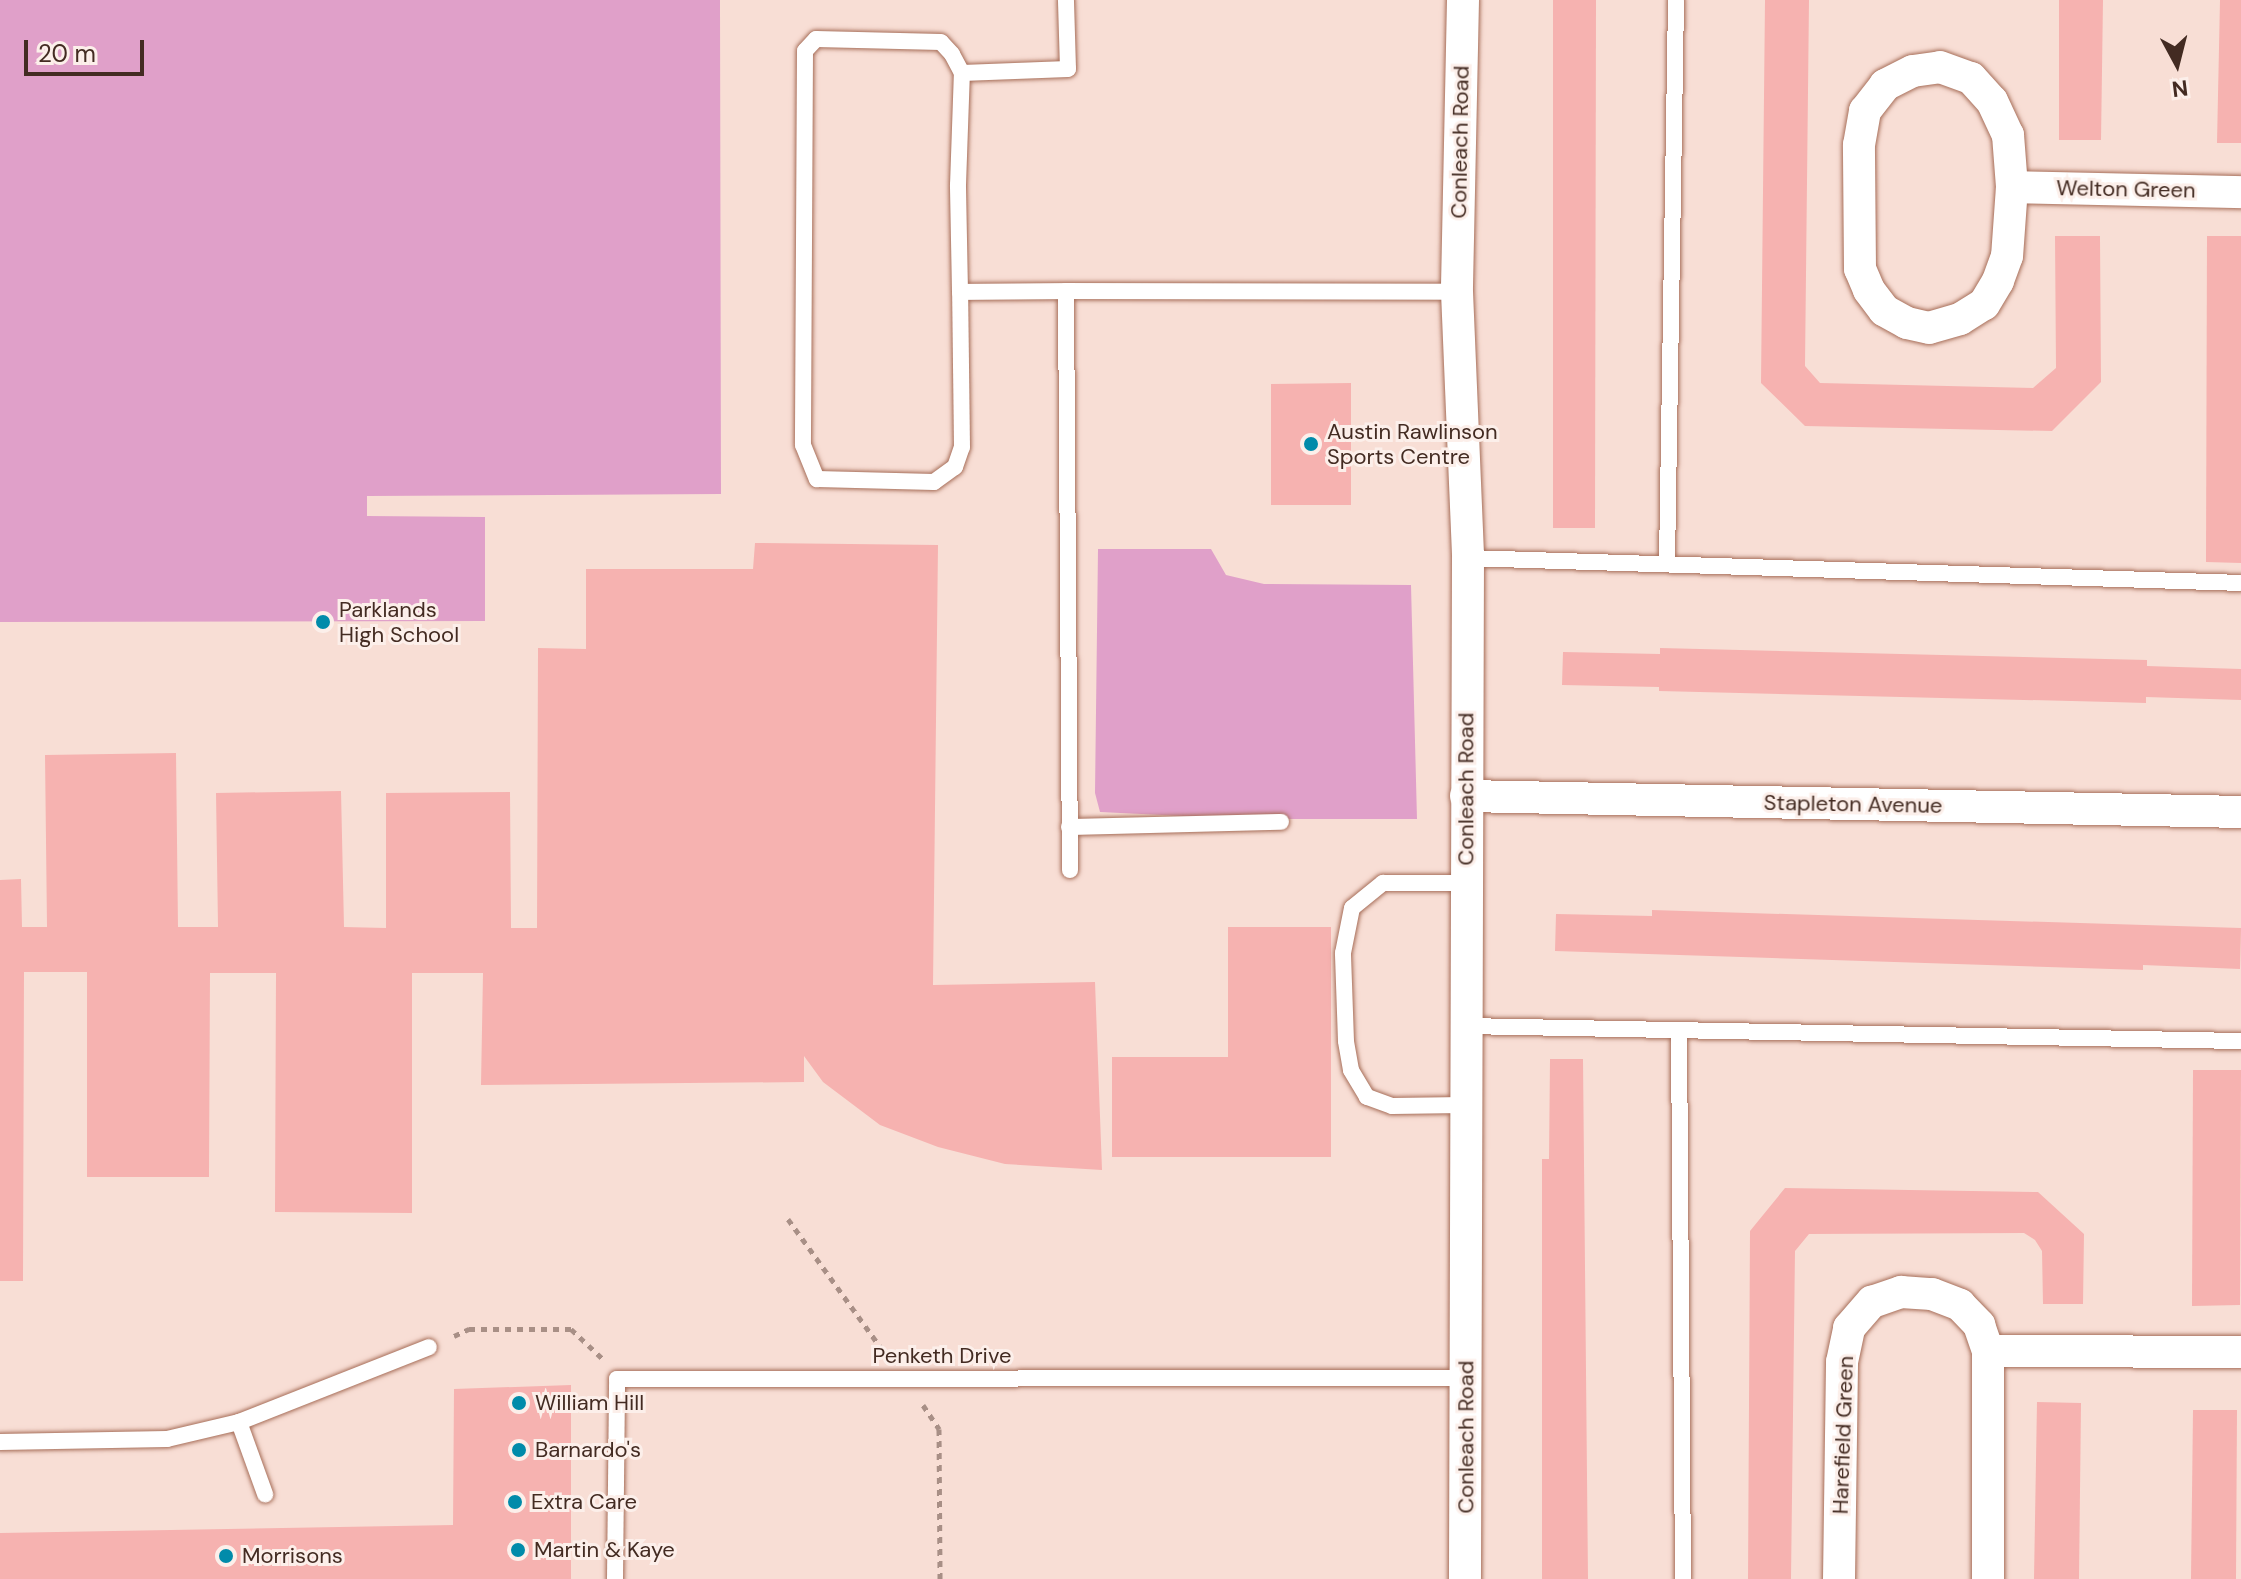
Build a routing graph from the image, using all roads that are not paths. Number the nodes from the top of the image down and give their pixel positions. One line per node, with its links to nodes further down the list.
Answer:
1 (1066, 0): 4 (lane)
2 (1463, 0): 9 (street, Conleach Road)
3 (1676, 0): 11 (lane)
4 (962, 73): 8 (lane); 8 (lane)
5 (2012, 187): 5 (street); 6 (street, Welton Green)
6 (2241, 192)
7 (1066, 291): 8 (lane); 9 (lane); 16 (lane)
8 (960, 292)
9 (1457, 292): 10 (street, Conleach Road)
10 (1468, 558): 11 (lane); 13 (street, Conleach Road)
11 (1667, 562): 12 (lane)
12 (2241, 583)
13 (1466, 796): 14 (street, Stapleton Avenue); 18 (street, Conleach Road)
14 (2241, 812)
15 (1281, 822): 16 (lane)
16 (1069, 827): 17 (lane)
17 (1070, 870)
18 (1466, 883): 19 (street, Conleach Road); 22 (lane)
19 (1465, 1026): 20 (lane); 22 (street, Conleach Road)
20 (1679, 1033): 21 (lane); 32 (lane)
21 (2241, 1041)
22 (1464, 1105): 26 (street, Conleach Road)
23 (429, 1347): 27 (lane)
24 (1988, 1351): 25 (street); 33 (street, Harefield Green); 34 (street, Harefield Green)
25 (2241, 1352)
26 (1466, 1378): 30 (lane, Penketh Drive); 31 (street, Conleach Road)
27 (239, 1422): 28 (lane); 29 (lane)
28 (0, 1442)
29 (265, 1494)
30 (615, 1579)
31 (1465, 1579)
32 (1683, 1579)
33 (1839, 1579)
34 (1988, 1579)

